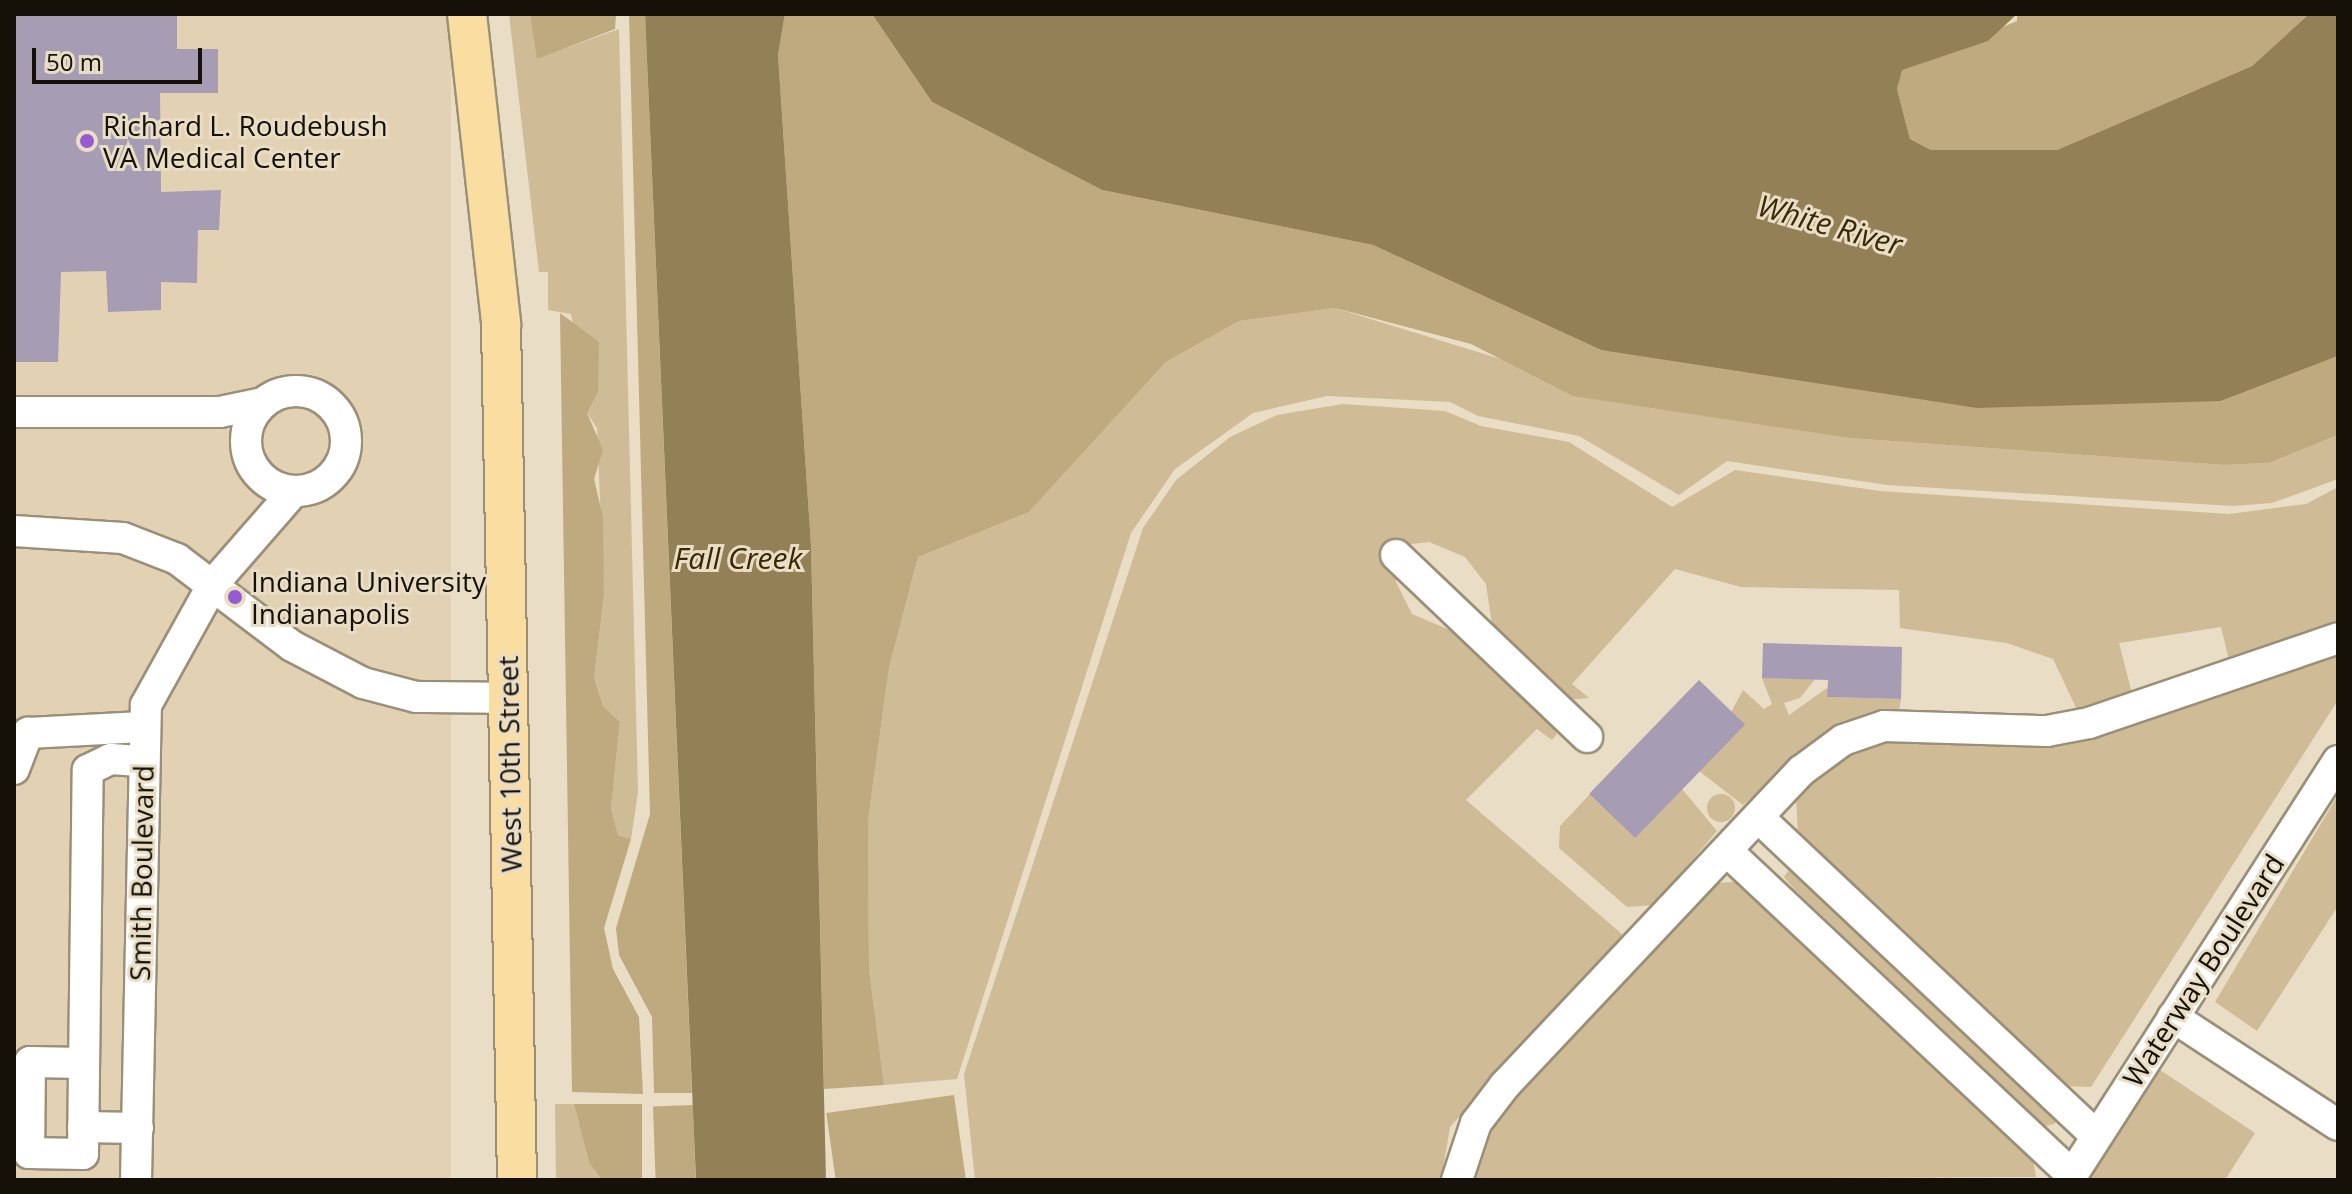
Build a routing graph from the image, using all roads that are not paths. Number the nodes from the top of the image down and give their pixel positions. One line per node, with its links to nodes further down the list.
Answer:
1 (467, 14): 9 (main road, West 10th Street)
2 (263, 403): 3 (street); 4 (street); 4 (street)
3 (14, 412)
4 (294, 491): 7 (street, Smith Boulevard)
5 (14, 531): 7 (street)
6 (1396, 555): 12 (street)
7 (213, 584): 9 (street); 10 (street, Smith Boulevard)
8 (2338, 638): 16 (street)
9 (507, 698): 26 (main road, West 10th Street)
10 (142, 727): 11 (street); 13 (street, Smith Boulevard)
11 (21, 732): 15 (street)
12 (1587, 737)
13 (142, 761): 19 (street); 22 (street, Smith Boulevard)
14 (2338, 761): 18 (street, Waterway Boulevard)
15 (14, 769)
16 (1759, 818): 17 (street); 23 (street)
17 (1727, 851): 24 (street); 27 (street)
18 (2173, 1017): 20 (street); 23 (street, Waterway Boulevard)
19 (83, 1063): 21 (street); 21 (street)
20 (2338, 1125)
21 (83, 1127): 22 (street)
22 (138, 1128): 25 (street, Smith Boulevard)
23 (2096, 1136): 24 (street, Waterway Boulevard)
24 (2070, 1177)
25 (136, 1180)
26 (517, 1180)
27 (1457, 1180)

